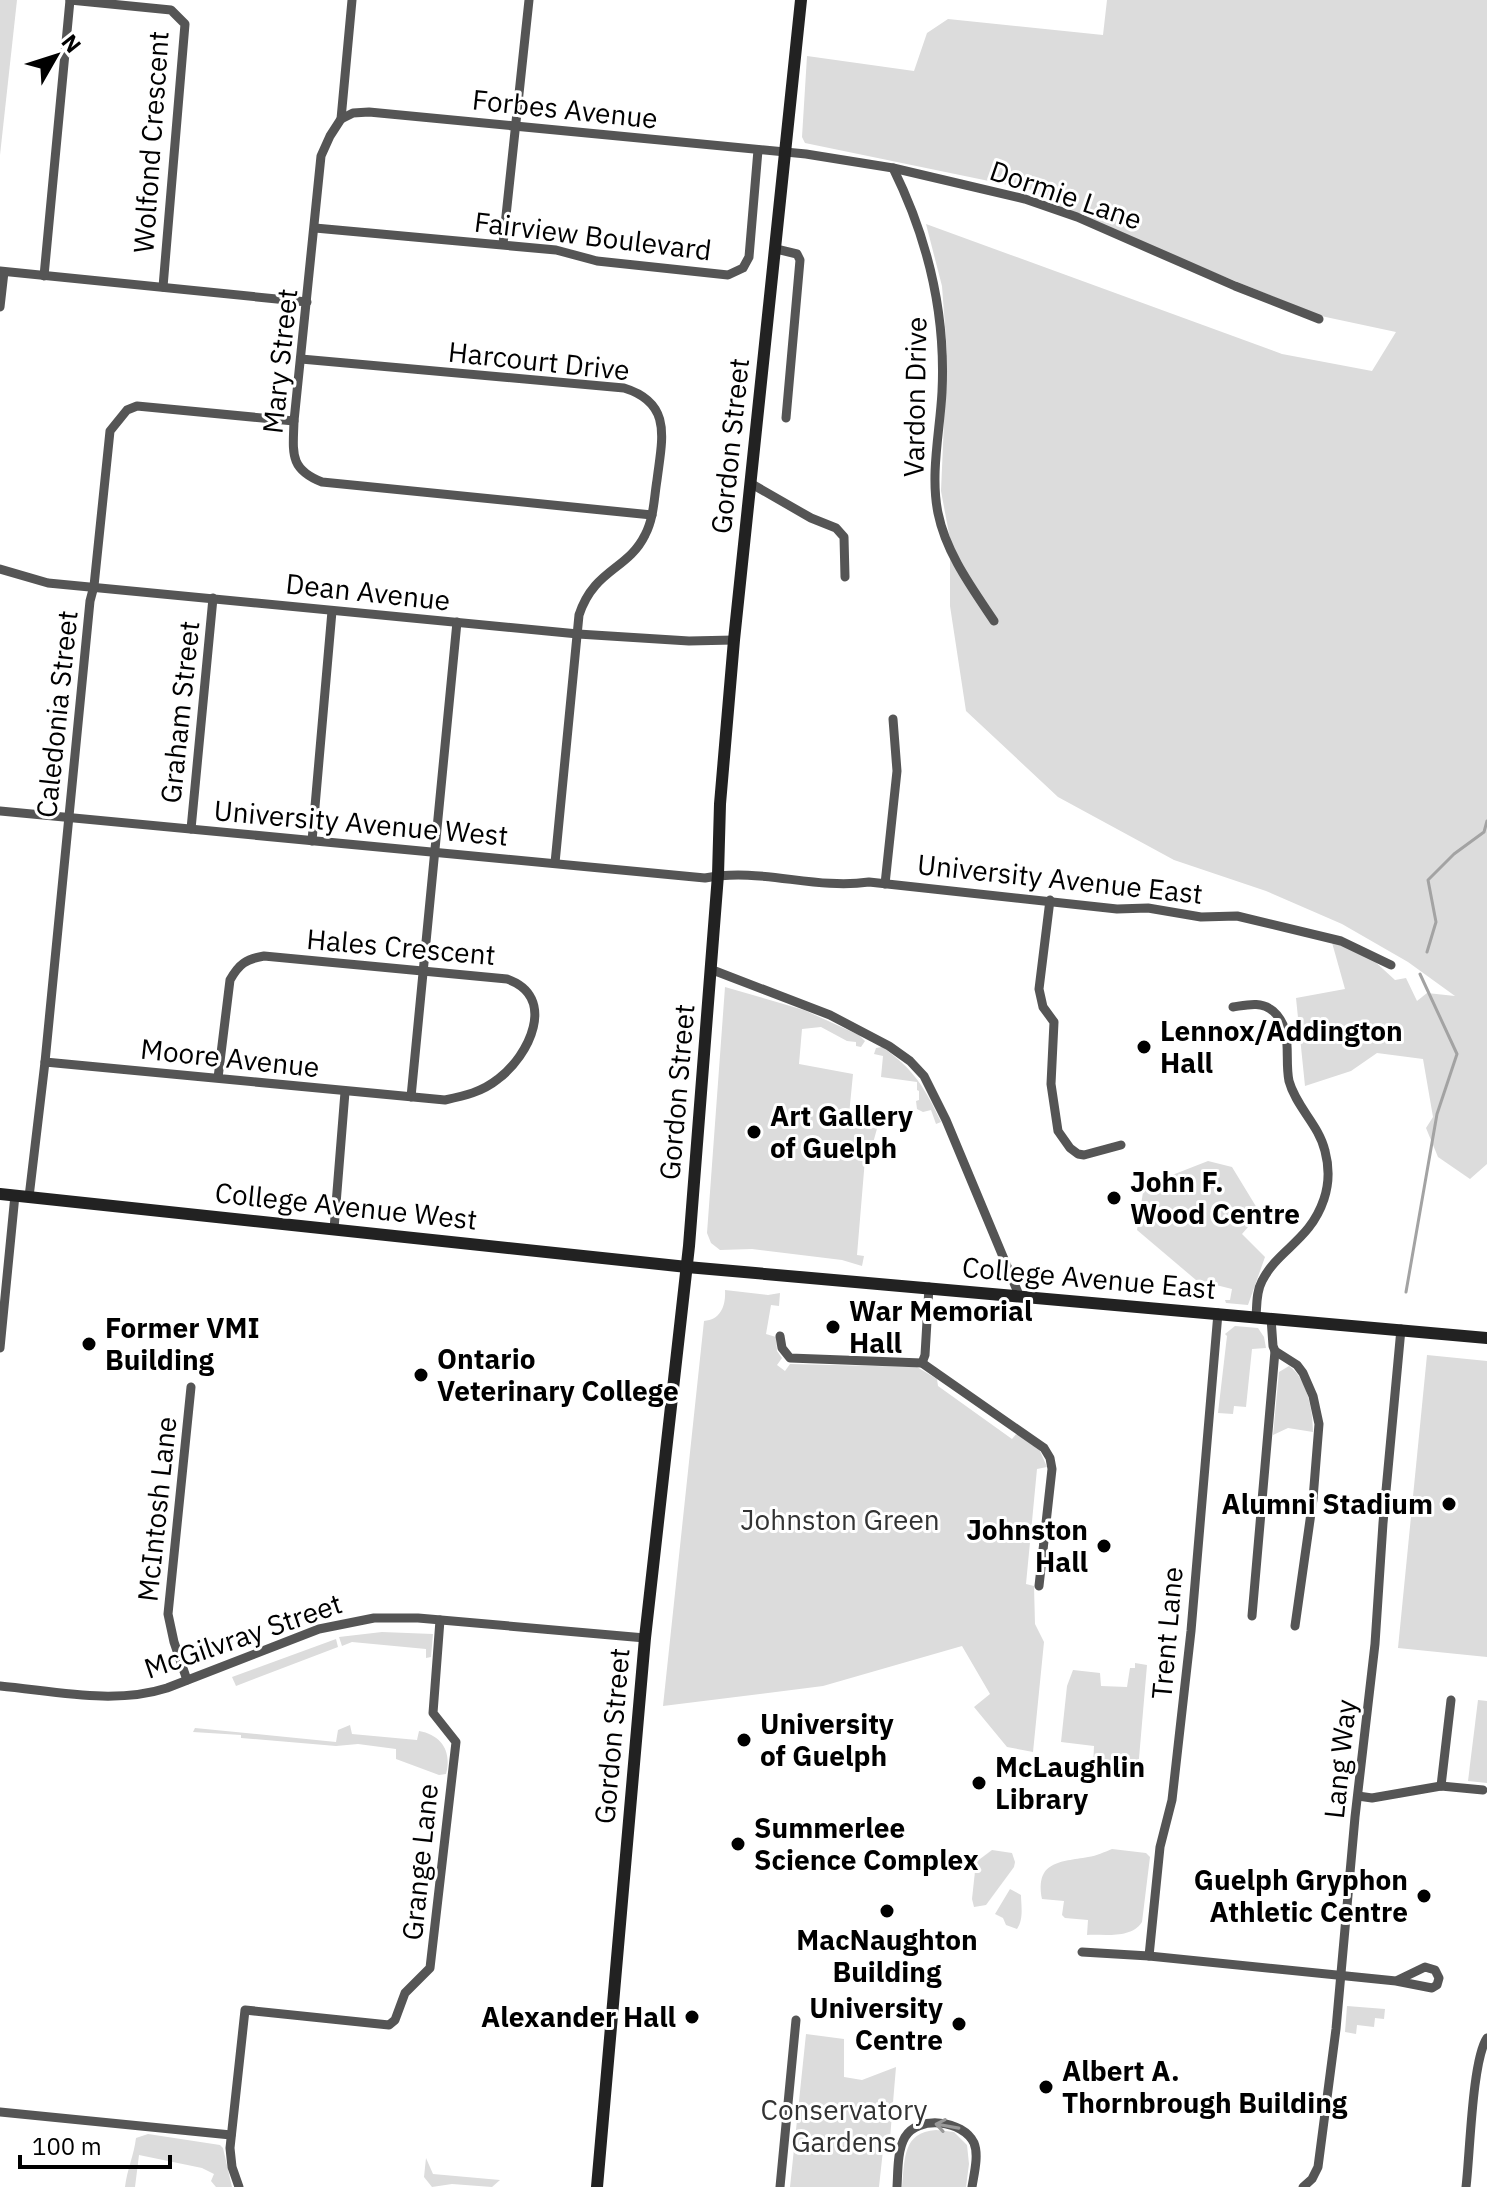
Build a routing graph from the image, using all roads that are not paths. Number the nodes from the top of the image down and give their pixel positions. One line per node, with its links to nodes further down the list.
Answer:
1 (70, 0): 14 (street); 15 (street, Wolfond Crescent)
2 (352, 0): 5 (street, Mary Street)
3 (529, 0): 6 (street)
4 (801, 0): 8 (main road, Gordon Street)
5 (341, 119): 6 (street, Forbes Avenue); 10 (street, Mary Street)
6 (515, 126): 7 (street, Forbes Avenue); 11 (street)
7 (758, 150): 8 (street, Forbes Avenue); 11 (street, Fairview Boulevard)
8 (786, 152): 9 (street, Dormie Lane); 12 (main road, Gordon Street)
9 (893, 168): 18 (street, Dormie Lane); 29 (street, Vardon Drive)
10 (315, 228): 11 (street, Fairview Boulevard); 16 (street, Mary Street)
11 (503, 244)
12 (776, 249): 20 (street); 22 (main road, Gordon Street)
13 (2, 272): 14 (street); 17 (street)
14 (44, 276): 15 (street)
15 (163, 287): 16 (street)
16 (307, 302): 19 (street, Mary Street)
17 (0, 307)
18 (1319, 319)
19 (301, 359): 21 (street, Mary Street); 23 (street, Harcourt Drive)
20 (786, 418)
21 (294, 421): 23 (street, Mary Street); 26 (street, Caledonia Street)
22 (750, 483): 25 (street); 32 (main road, Gordon Street)
23 (652, 515): 31 (street, Harcourt Drive)
24 (0, 569): 26 (street, Dean Avenue)
25 (845, 577)
26 (94, 586): 27 (street, Dean Avenue); 35 (street, Caledonia Street)
27 (213, 598): 28 (street, Dean Avenue); 36 (street, Graham Street)
28 (332, 611): 30 (street, Dean Avenue); 37 (street)
29 (994, 621)
30 (457, 622): 31 (street, Dean Avenue); 38 (street)
31 (578, 634): 32 (street, Dean Avenue); 39 (street, Harcourt Drive)
32 (734, 640): 40 (main road, Gordon Street)
33 (893, 719): 41 (street)
34 (0, 811): 35 (street, University Avenue West)
35 (69, 818): 36 (street, University Avenue West); 47 (street, Caledonia Street)
36 (191, 829): 37 (street, University Avenue West)
37 (312, 841): 38 (street, University Avenue West)
38 (434, 853): 39 (street, University Avenue West); 45 (street)
39 (555, 863): 40 (street, University Avenue West)
40 (718, 875): 41 (street, University Avenue East); 44 (main road, Gordon Street)
41 (885, 884): 42 (street, University Avenue East)
42 (1050, 900): 43 (street, University Avenue East); 51 (street)
43 (1391, 965)
44 (710, 969): 56 (main road, Gordon Street); 58 (street)
45 (423, 970): 48 (street, Hales Crescent); 50 (street); 50 (street, Hales Crescent)
46 (1233, 1007): 60 (street)
47 (45, 1062): 48 (street, Moore Avenue); 54 (street, Caledonia Street)
48 (218, 1078): 49 (street, Moore Avenue)
49 (345, 1092): 50 (street, Moore Avenue); 55 (street)
50 (411, 1097)
51 (1121, 1145)
52 (0, 1194): 53 (main road, College Avenue West)
53 (15, 1195): 54 (main road, College Avenue West); 65 (street)
54 (29, 1197): 55 (main road, College Avenue West)
55 (334, 1229): 56 (main road, College Avenue West)
56 (687, 1267): 57 (main road, College Avenue East); 73 (main road, Gordon Street)
57 (929, 1287): 58 (main road, College Avenue East); 67 (street)
58 (1019, 1295): 59 (main road, College Avenue East)
59 (1218, 1313): 60 (main road, College Avenue East); 81 (street, Trent Lane)
60 (1256, 1317): 61 (main road, College Avenue East)
61 (1271, 1318): 62 (main road, College Avenue East); 66 (street)
62 (1401, 1329): 64 (main road, College Avenue East); 79 (street, Lang Way)
63 (780, 1336): 67 (street)
64 (1487, 1338)
65 (0, 1348)
66 (1275, 1351): 70 (street); 72 (street)
67 (922, 1363): 69 (street)
68 (191, 1387): 74 (street, McIntosh Lane)
69 (1039, 1586)
70 (1252, 1616)
71 (440, 1620): 73 (street, McGilvray Street); 74 (street, McGilvray Street); 87 (street, Grange Lane)
72 (1295, 1626)
73 (645, 1638): 89 (main road, Gordon Street)
74 (187, 1680): 75 (street, McGilvray Street)
75 (0, 1686)
76 (1451, 1700): 77 (street)
77 (1441, 1786): 78 (street); 79 (street)
78 (1483, 1790)
79 (1358, 1796): 82 (street, Lang Way)
80 (1082, 1952): 81 (street)
81 (1149, 1956): 82 (street)
82 (1341, 1976): 83 (street); 93 (street, Lang Way)
83 (1396, 1981)
84 (796, 2020): 90 (street)
85 (1487, 2038): 94 (street)
86 (0, 2112): 87 (street)
87 (231, 2135): 88 (street)
88 (239, 2187)
89 (597, 2187)
90 (780, 2187)
91 (897, 2187): 92 (street, one-way to 91)
92 (972, 2187)
93 (1303, 2187)
94 (1466, 2187)

